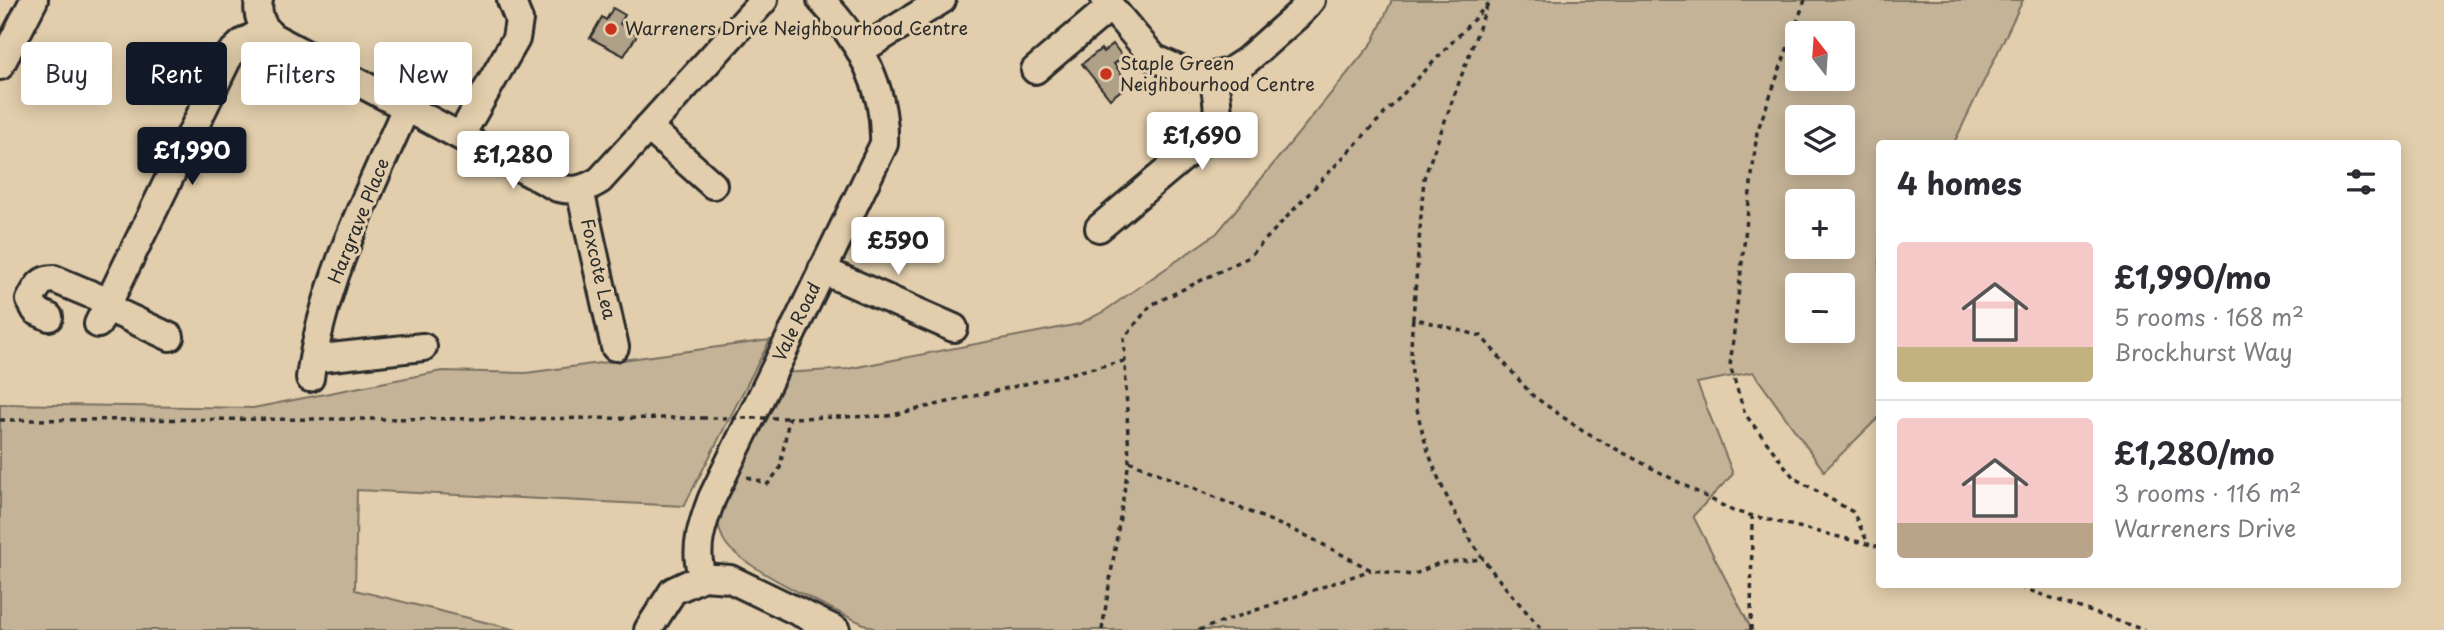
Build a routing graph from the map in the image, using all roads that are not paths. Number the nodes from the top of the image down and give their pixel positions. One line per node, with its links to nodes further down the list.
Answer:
1 (34, 0): 11 (street)
2 (259, 0): 9 (street)
3 (511, 0): 16 (street)
4 (764, 0): 15 (street)
5 (821, 0): 10 (street, Vale Road)
6 (942, 0): 10 (street)
7 (1311, 0): 13 (street)
8 (1107, 3): 12 (street); 13 (street)
9 (265, 30): 14 (street); 21 (street)
10 (861, 50): 20 (street, Vale Road)
11 (0, 65)
12 (1035, 70)
13 (1213, 76): 19 (street)
14 (407, 108): 16 (street); 25 (street, Hargrave Place)
15 (648, 127): 17 (street); 18 (street)
16 (461, 135): 18 (street)
17 (713, 185)
18 (580, 190): 26 (street, Foxcote Lea)
19 (1098, 228)
20 (822, 270): 23 (street); 27 (street, Vale Road)
21 (104, 311): 22 (street); 24 (street)
22 (49, 317)
23 (954, 328)
24 (170, 337)
25 (423, 347)
26 (615, 347)
27 (704, 577): 28 (street); 29 (street)
28 (648, 630)
29 (836, 630)

